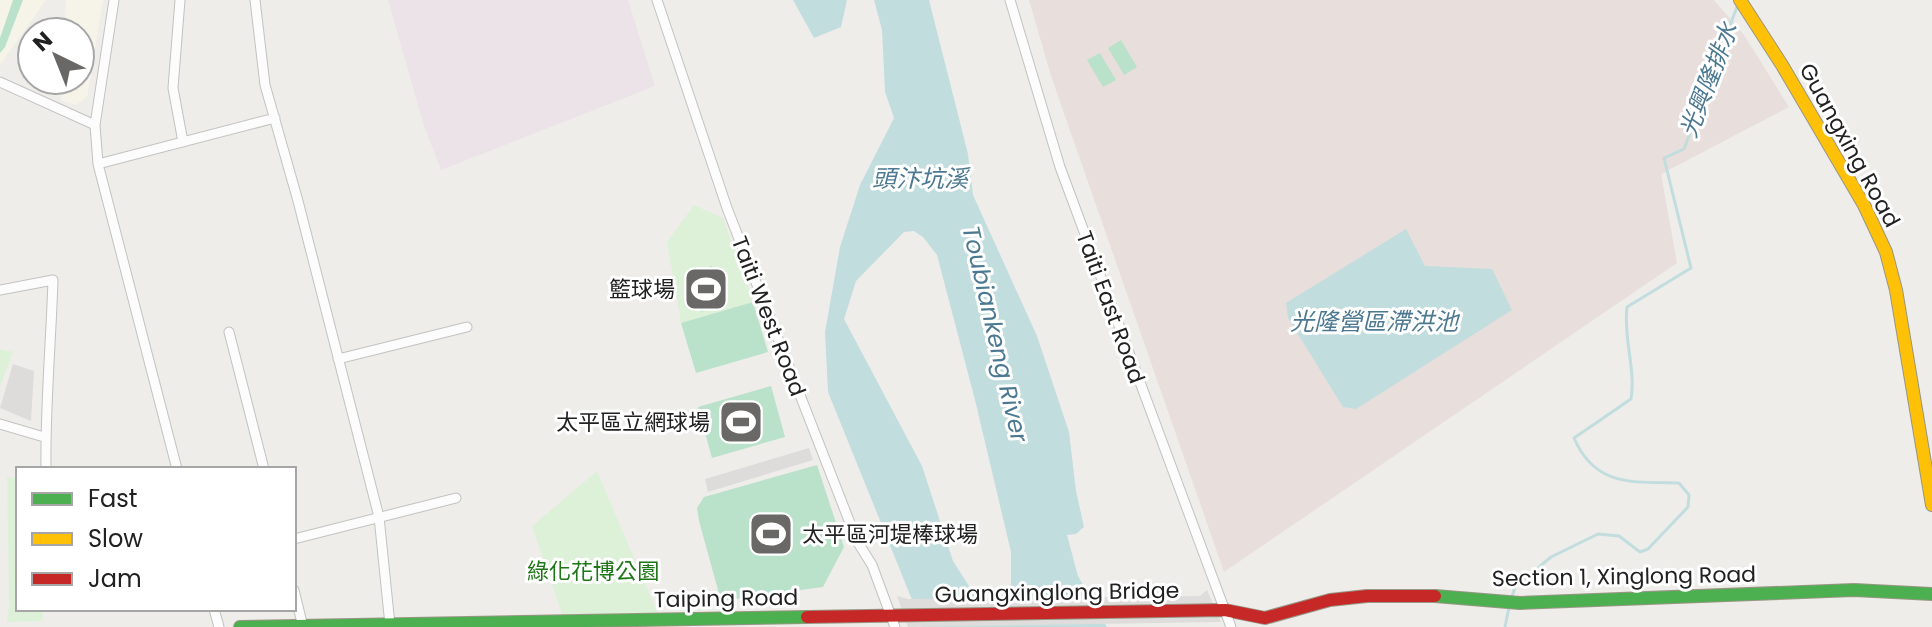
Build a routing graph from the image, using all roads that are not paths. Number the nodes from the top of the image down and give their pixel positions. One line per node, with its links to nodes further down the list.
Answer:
1 (114, 0): 9 (street)
2 (180, 0): 10 (street)
3 (255, 0): 8 (street)
4 (657, 0): 28 (street, Taiti West Road)
5 (1010, 0): 27 (street, Taiti East Road)
6 (1742, 2): 22 (street, Guangxing Road)
7 (0, 82): 9 (street)
8 (275, 118): 10 (street); 15 (street)
9 (95, 125): 11 (street)
10 (183, 142): 11 (street)
11 (98, 164): 19 (street)
12 (0, 290): 17 (street)
13 (467, 327): 15 (street)
14 (229, 332): 20 (street)
15 (338, 359): 23 (street)
16 (0, 424): 17 (street)
17 (44, 437): 18 (street)
18 (46, 467)
19 (176, 467)
20 (263, 467)
21 (456, 498): 23 (street)
22 (1932, 505)
23 (379, 517): 24 (street); 30 (street)
24 (296, 538)
25 (1932, 594): 27 (street, Section 1, Xinglong Road)
26 (296, 598): 32 (street)
27 (1225, 610): 28 (street, Guangxinglong Bridge); 36 (street, Taiti East Road)
28 (890, 614): 29 (street, Taiping Road); 35 (street, Taiti West Road)
29 (564, 624): 30 (street, Taiping Road); 34 (street, Taiping Road)
30 (390, 625): 33 (street, Taiping Road)
31 (240, 627): 32 (street, Taiping Road)
32 (303, 627): 33 (street, Taiping Road)
33 (324, 627)
34 (581, 627)
35 (895, 627)
36 (1231, 627)

